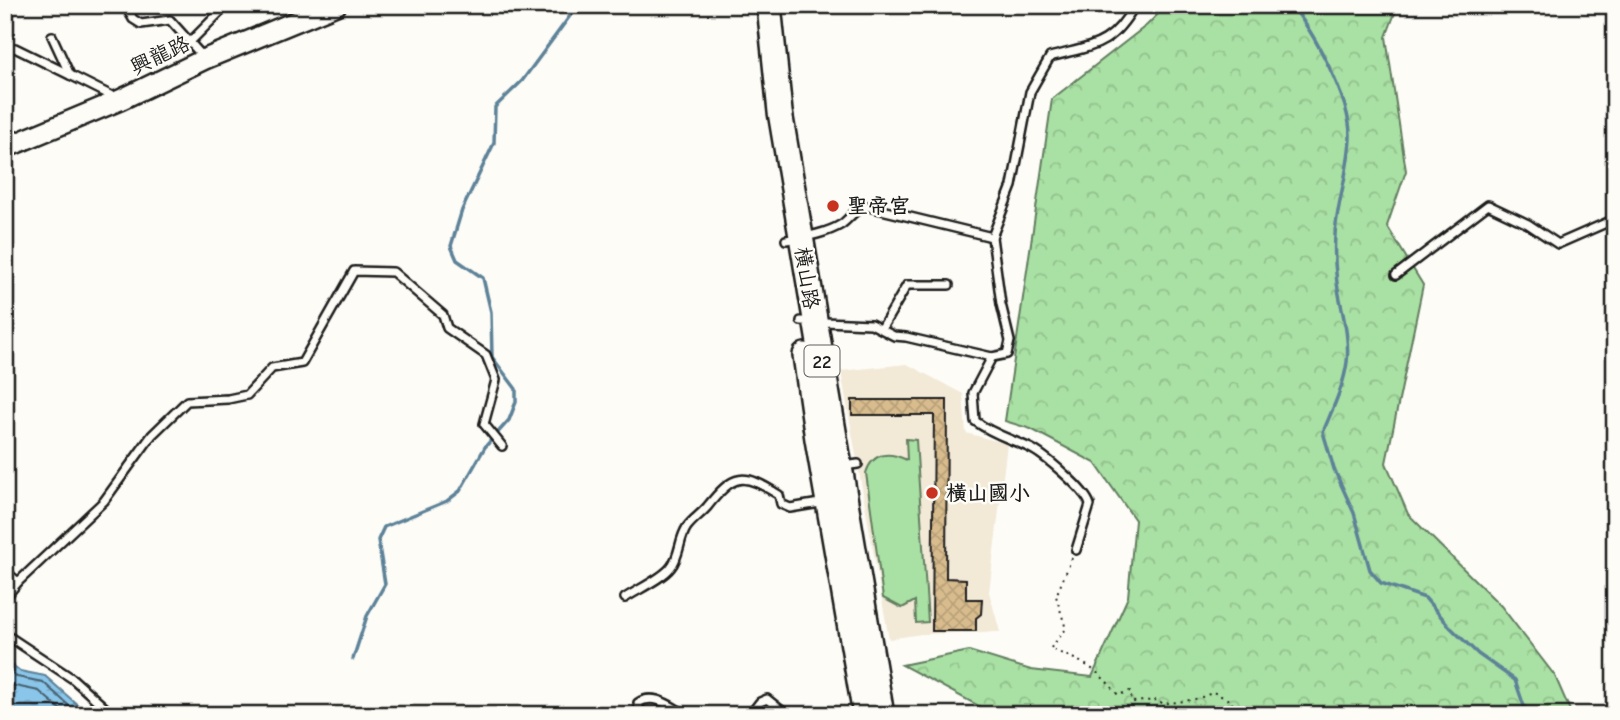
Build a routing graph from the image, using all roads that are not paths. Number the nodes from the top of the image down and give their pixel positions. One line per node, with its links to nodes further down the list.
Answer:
1 (125, 5): 8 (lane)
2 (227, 5): 8 (lane)
3 (336, 5): 10 (street, 興龍路)
4 (755, 5): 16 (main road, 橫山路 / 22)
5 (769, 5): 16 (main road, 橫山路 / 22)
6 (1135, 5): 15 (lane)
7 (52, 36): 11 (lane)
8 (191, 41): 10 (lane)
9 (15, 48): 11 (lane)
10 (205, 59): 12 (street, 興龍路)
11 (70, 75): 12 (lane)
12 (120, 100): 13 (street, 興龍路)
13 (5, 148)
14 (1615, 219): 17 (lane)
15 (992, 237): 16 (lane); 21 (lane)
16 (793, 239): 19 (main road, 橫山路 / 22)
17 (1396, 275)
18 (949, 285): 20 (lane)
19 (808, 321): 20 (lane); 23 (main road, 橫山路 / 22)
20 (882, 328): 21 (lane)
21 (992, 357): 25 (lane)
22 (502, 446): 27 (lane)
23 (840, 466): 24 (main road, 橫山路 / 22); 37 (main road, 橫山路 / 22)
24 (828, 501): 29 (lane); 36 (main road, 橫山路 / 22)
25 (1076, 550)
26 (5, 571): 27 (lane)
27 (19, 582): 28 (lane)
28 (5, 598)
29 (625, 598)
30 (5, 634): 31 (lane)
31 (113, 715)
32 (641, 715): 33 (lane)
33 (687, 715)
34 (750, 715): 35 (lane)
35 (787, 715)
36 (865, 715)
37 (882, 715)

